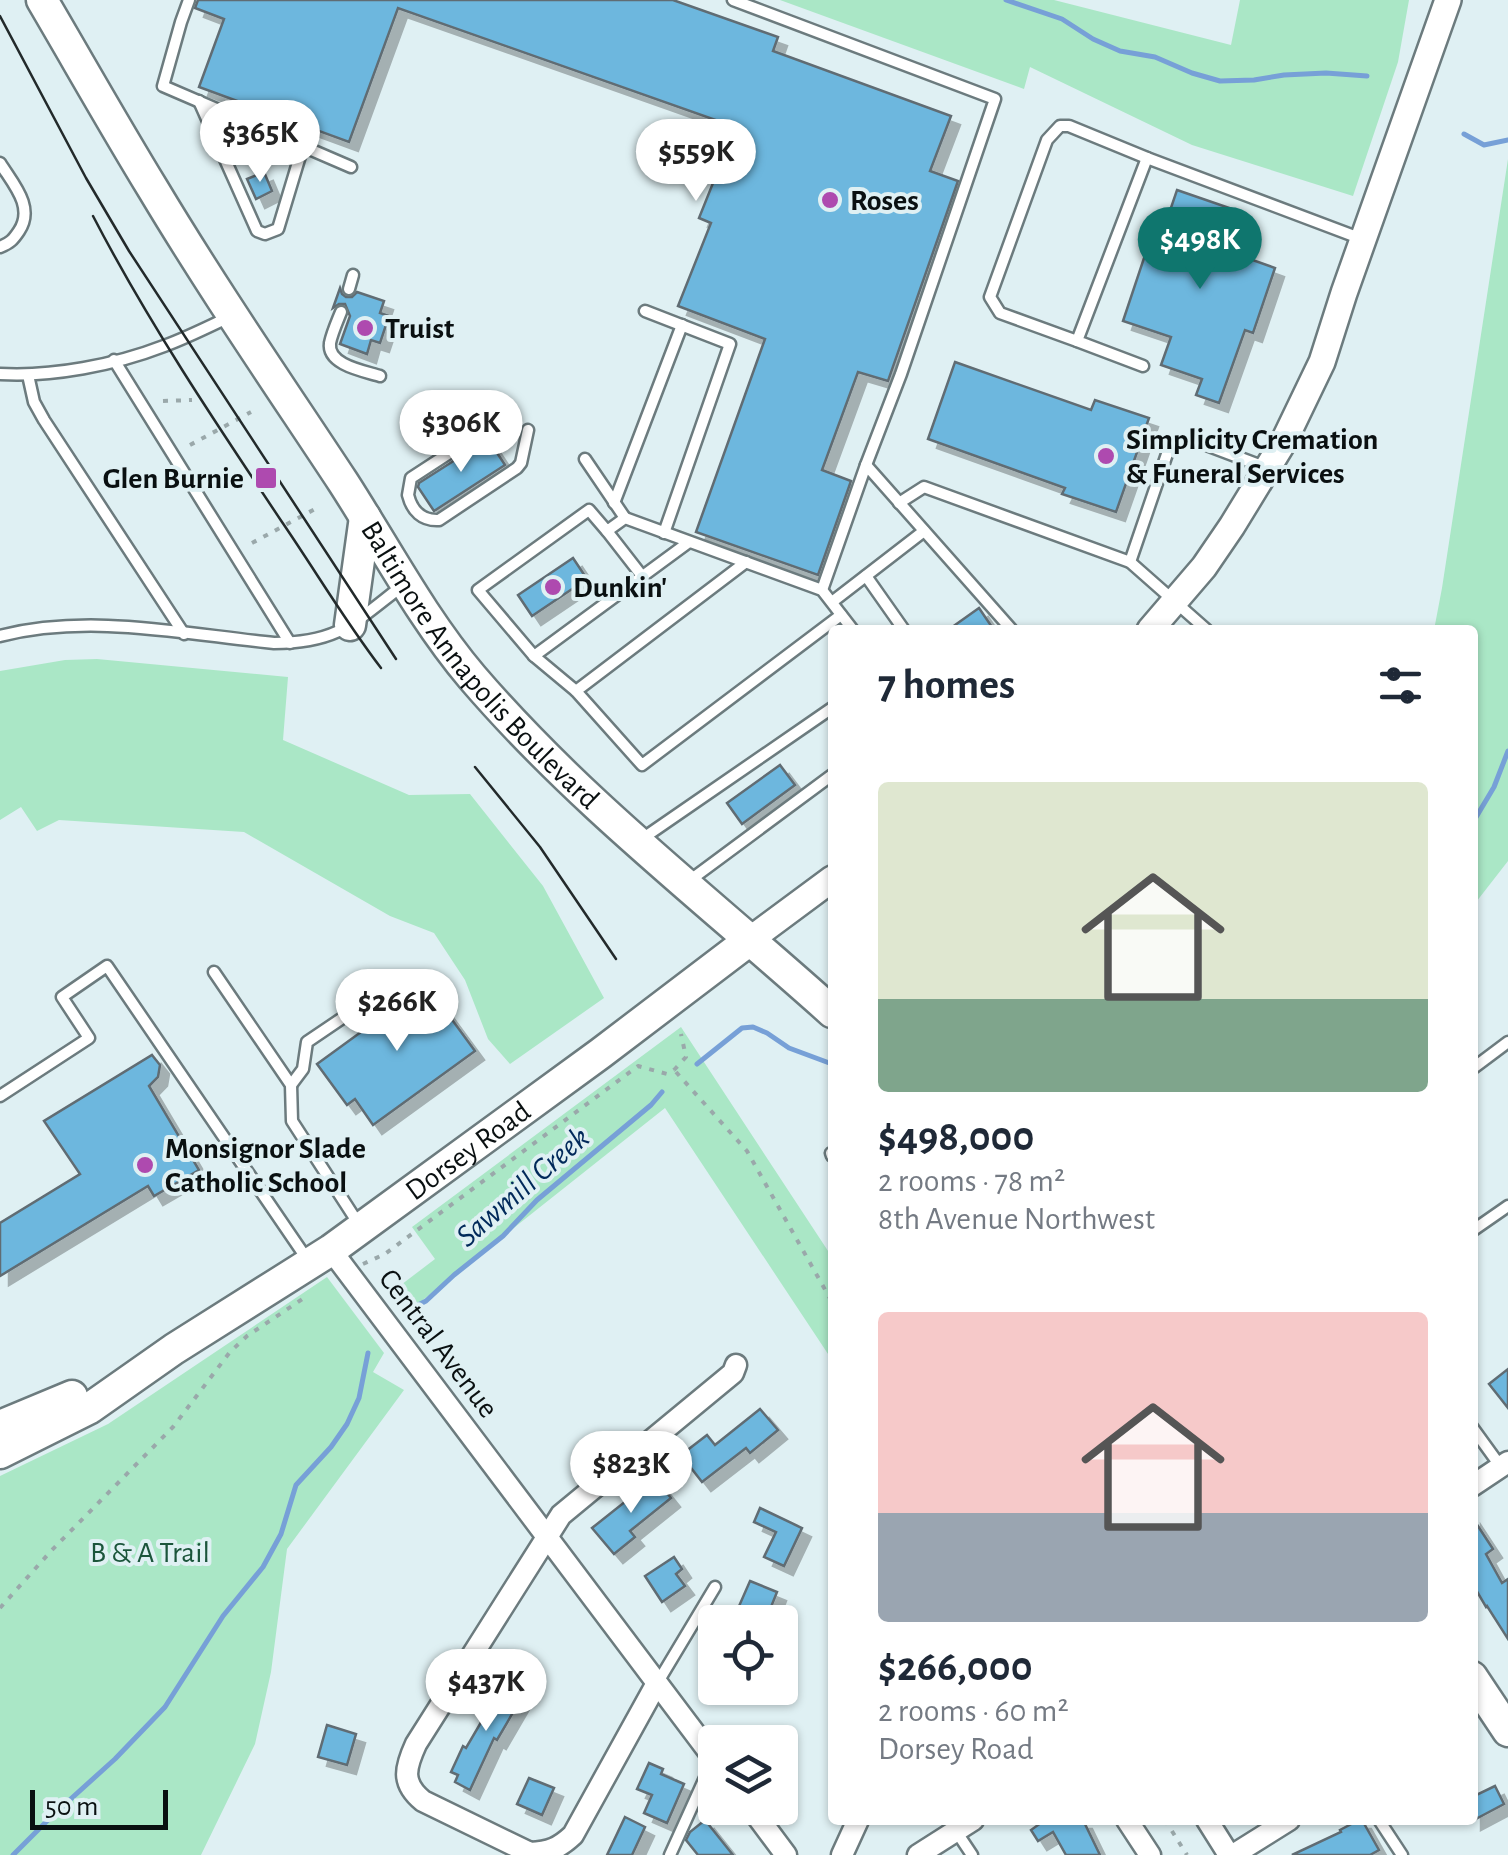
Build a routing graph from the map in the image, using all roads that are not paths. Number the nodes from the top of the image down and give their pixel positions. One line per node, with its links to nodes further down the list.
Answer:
1 (42, 0): 16 (main road, Baltimore Annapolis Boulevard)
2 (189, 0): 5 (lane)
3 (733, 0): 27 (lane)
4 (1448, 0): 10 (street)
5 (198, 100): 6 (lane); 6 (lane)
6 (303, 146): 9 (lane)
7 (1147, 158): 10 (lane); 18 (lane); 18 (lane)
8 (0, 163): 11 (lane)
9 (351, 166)
10 (1363, 240): 28 (street)
11 (0, 247)
12 (353, 275): 13 (lane)
13 (348, 288)
14 (644, 311): 17 (lane)
15 (340, 312): 23 (lane)
16 (233, 315): 19 (lane); 31 (main road, Baltimore Annapolis Boulevard)
17 (682, 325): 29 (lane); 35 (lane)
18 (1077, 342): 20 (lane)
19 (114, 360): 22 (lane); 56 (lane)
20 (1143, 366)
21 (0, 374): 22 (lane)
22 (28, 375): 54 (lane)
23 (380, 376)
24 (500, 420): 25 (lane)
25 (528, 430)
26 (585, 459): 29 (lane)
27 (866, 465): 30 (lane); 42 (lane)
28 (1267, 468): 38 (lane); 44 (street)
29 (614, 502): 32 (lane)
30 (899, 502): 34 (lane); 38 (lane)
31 (366, 516): 41 (main road, Baltimore Annapolis Boulevard); 52 (main road)
32 (625, 518): 33 (lane); 35 (lane)
33 (606, 531): 39 (lane); 57 (lane)
34 (924, 531): 40 (lane); 49 (lane)
35 (664, 533): 36 (lane)
36 (689, 542): 37 (lane); 39 (lane)
37 (746, 562): 42 (lane); 58 (lane)
38 (1130, 562): 44 (lane)
39 (642, 576): 57 (lane)
40 (866, 576): 43 (lane); 48 (lane)
41 (407, 582): 52 (lane); 61 (main road, Baltimore Annapolis Boulevard)
42 (822, 590): 43 (lane)
43 (832, 602): 45 (lane)
44 (1174, 602): 50 (street); 51 (lane)
45 (842, 615): 46 (lane); 47 (lane)
46 (829, 625)
47 (849, 625)
48 (900, 625)
49 (1008, 625)
50 (1154, 625)
51 (1201, 625)
52 (350, 626): 56 (lane)
53 (828, 626): 58 (lane)
54 (184, 634): 55 (lane); 56 (lane)
55 (0, 636)
56 (290, 643)
57 (534, 656): 58 (lane)
58 (576, 691)
59 (828, 711): 61 (lane)
60 (828, 777): 63 (lane)
61 (638, 842): 63 (main road, Baltimore Annapolis Boulevard)
62 (828, 882): 64 (street)
63 (684, 885): 64 (main road, Baltimore Annapolis Boulevard)
64 (752, 939): 67 (main road, Baltimore Annapolis Boulevard); 74 (main road, Dorsey Road)
65 (214, 972): 70 (lane)
66 (403, 977): 70 (lane)
67 (825, 1000)
68 (1508, 1042): 69 (lane)
69 (1478, 1065)
70 (292, 1084): 74 (lane)
71 (0, 1096): 75 (lane)
72 (1508, 1206): 73 (lane)
73 (1478, 1227)
74 (361, 1228): 75 (main road, Dorsey Road)
75 (325, 1270): 76 (main road, Dorsey Road); 83 (street, Central Avenue)
76 (174, 1349): 78 (main road, Dorsey Road); 80 (main road, Dorsey Road)
77 (736, 1366): 83 (street)
78 (0, 1426)
79 (1478, 1434): 81 (lane)
80 (0, 1453)
81 (1504, 1464): 82 (street)
82 (1478, 1482)
83 (547, 1537): 85 (street, Central Avenue); 85 (street)
84 (714, 1586): 85 (lane)
85 (658, 1683): 88 (street, Central Avenue)
86 (1478, 1694): 87 (main road)
87 (1508, 1731)
88 (698, 1737)
89 (698, 1794): 97 (lane)
90 (763, 1825): 98 (street)
91 (856, 1825): 99 (street)
92 (965, 1825): 100 (street); 101 (lane)
93 (1130, 1825): 102 (street)
94 (1210, 1825): 103 (street)
95 (1280, 1825): 103 (street)
96 (1382, 1825): 104 (lane)
97 (670, 1855)
98 (786, 1855)
99 (842, 1855)
100 (918, 1855)
101 (972, 1855)
102 (1150, 1855)
103 (1231, 1855)
104 (1402, 1855)

